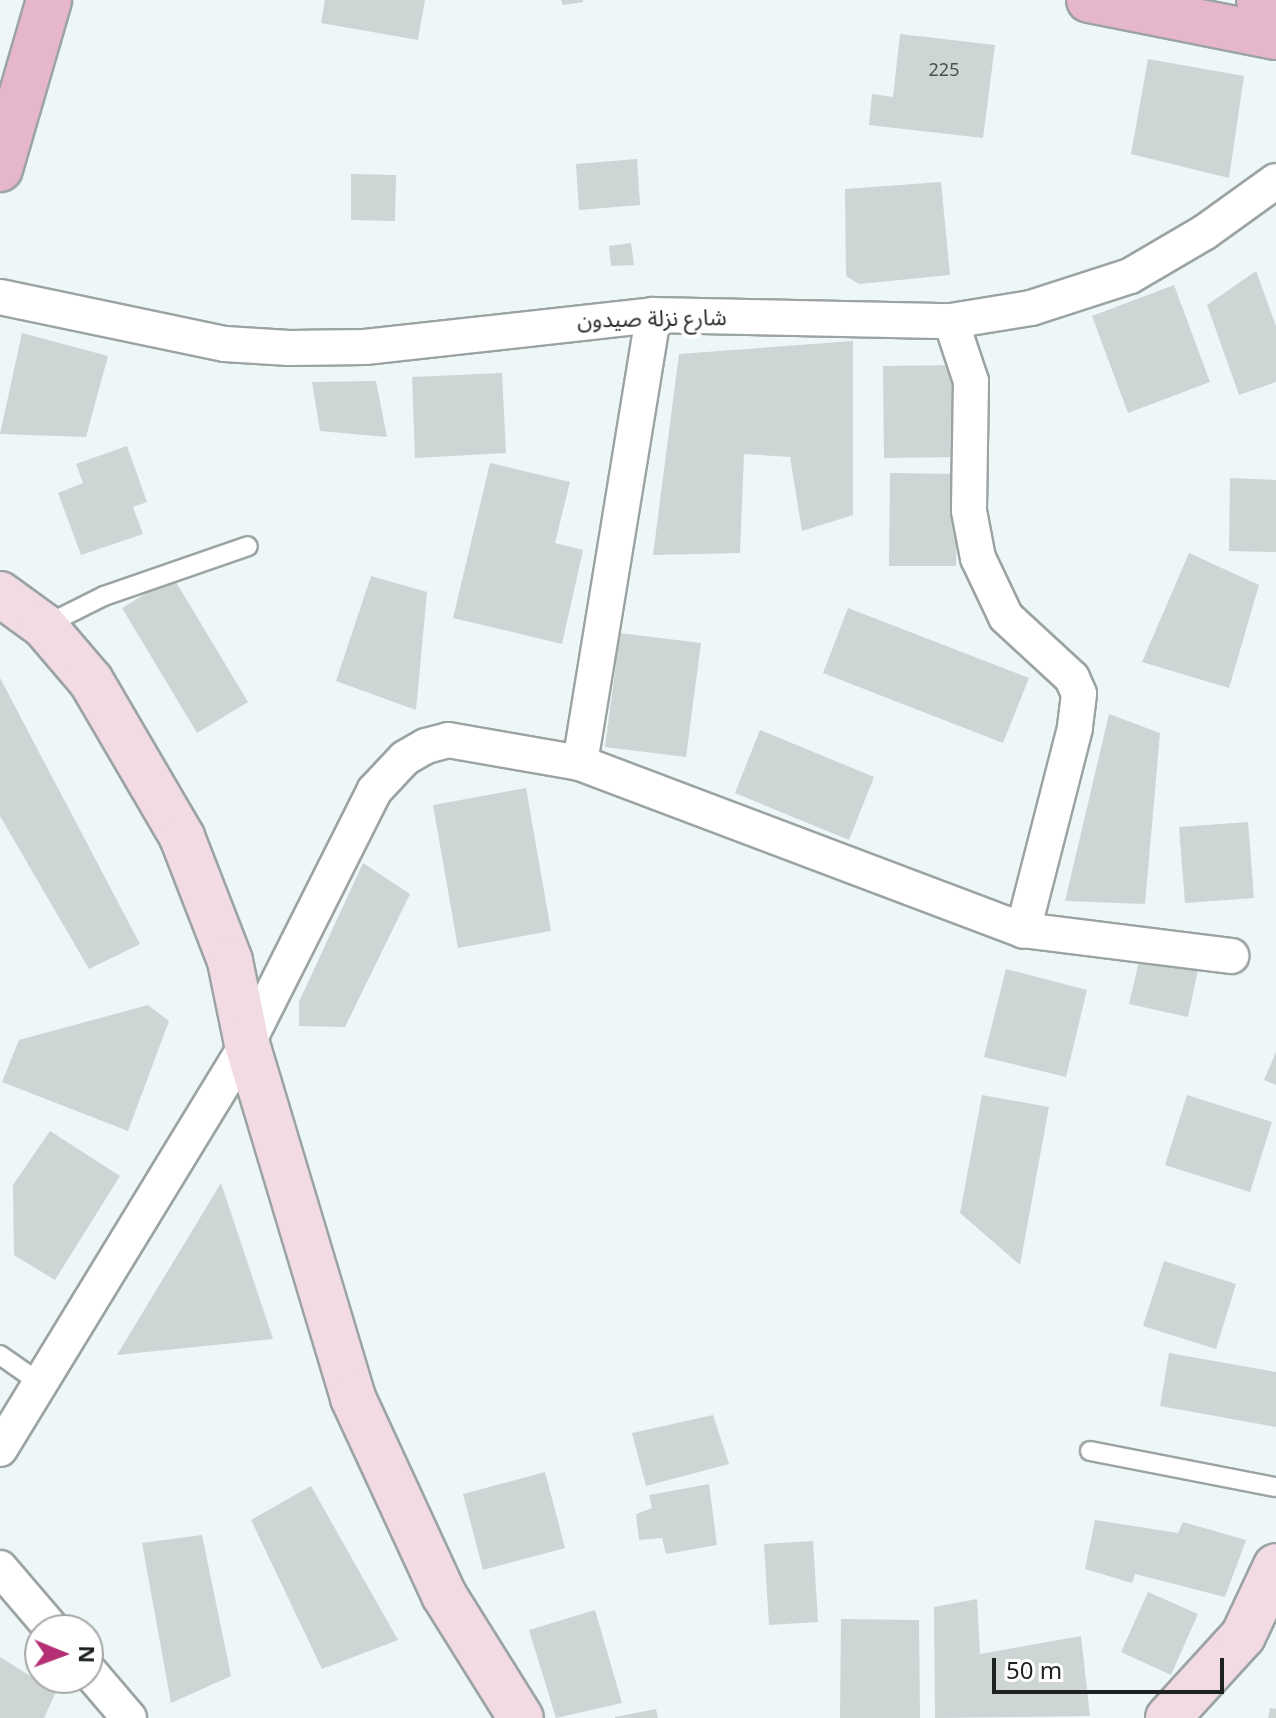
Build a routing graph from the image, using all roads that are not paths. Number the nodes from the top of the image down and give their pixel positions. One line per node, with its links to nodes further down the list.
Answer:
1 (49, 0): 6 (main road)
2 (1089, 0): 5 (main road)
3 (1259, 0): 4 (main road)
4 (1276, 4)
5 (1276, 37)
6 (0, 169)
7 (1276, 181): 10 (street, شارع نزلة صيدون)
8 (0, 297): 9 (street, شارع نزلة صيدون)
9 (653, 315): 10 (street, شارع نزلة صيدون); 14 (street)
10 (951, 321): 15 (street)
11 (248, 546): 13 (lane)
12 (0, 594): 13 (street)
13 (44, 626): 17 (street)
14 (580, 763): 15 (street); 17 (street)
15 (1023, 930): 16 (street)
16 (1231, 956)
17 (247, 1044): 19 (street); 28 (street)
18 (0, 1355): 19 (lane)
19 (40, 1383): 20 (street)
20 (0, 1449)
21 (1090, 1451): 22 (lane)
22 (1276, 1487)
23 (1276, 1566): 29 (street)
24 (0, 1568): 25 (street)
25 (39, 1614)
26 (104, 1689): 27 (street)
27 (129, 1718)
28 (521, 1718)
29 (1168, 1718)

